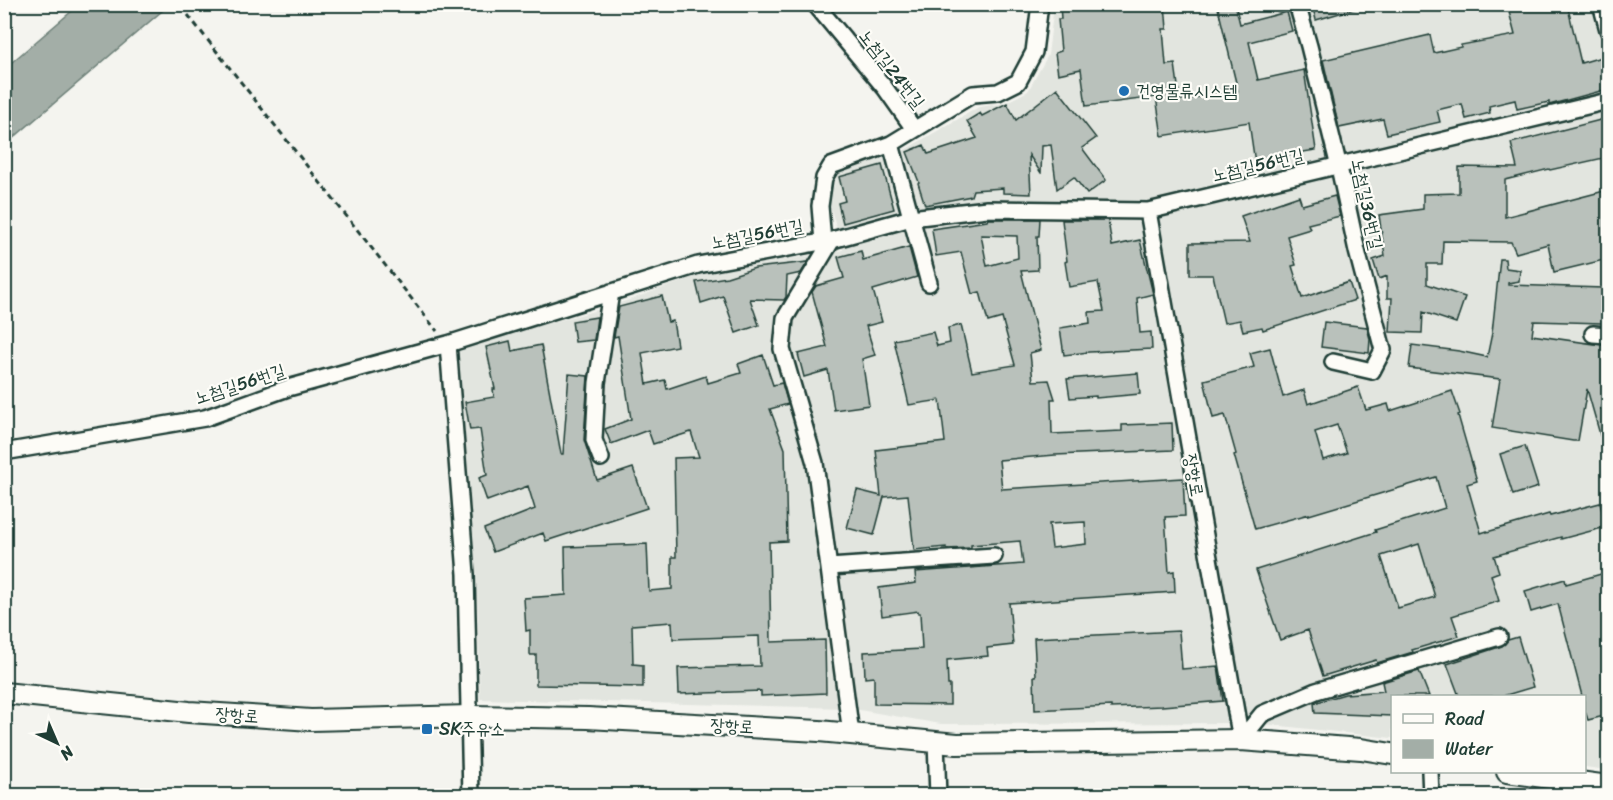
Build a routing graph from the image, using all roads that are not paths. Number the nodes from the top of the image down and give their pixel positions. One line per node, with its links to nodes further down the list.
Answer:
1 (815, 4): 7 (street, 노첨길24번길)
2 (1040, 4): 7 (street, 노첨길24번길)
3 (1297, 4): 9 (street, 노첨길36번길)
4 (1601, 4): 5 (street)
5 (1608, 30)
6 (1608, 101): 9 (street, 노첨길56번길)
7 (914, 129): 8 (street, 노첨길24번길)
8 (891, 144): 11 (street); 12 (street, 노첨길24번길)
9 (1339, 166): 10 (street, 노첨길56번길); 16 (street, 노첨길36번길)
10 (1148, 211): 11 (street, 노첨길56번길); 25 (street, 장항로)
11 (911, 218): 12 (street, 노첨길56번길); 13 (street)
12 (828, 241): 14 (street, 노첨길56번길); 20 (street)
13 (929, 283)
14 (611, 292): 15 (street, 노첨길56번길); 18 (street)
15 (448, 344): 17 (street, 노첨길56번길); 23 (street)
16 (1333, 362)
17 (4, 452)
18 (601, 458)
19 (994, 556): 20 (street)
20 (829, 567): 24 (street)
21 (1499, 636): 25 (street)
22 (4, 693): 23 (main road, 장항로)
23 (470, 716): 24 (main road, 장항로); 31 (street)
24 (851, 734): 26 (main road, 장항로)
25 (1241, 740): 26 (main road, 장항로); 27 (main road, 장항로)
26 (936, 742): 32 (street)
27 (1391, 754)
28 (1430, 773): 33 (street)
29 (1520, 773): 30 (main road)
30 (1608, 786)
31 (471, 795)
32 (938, 795)
33 (1431, 795)

